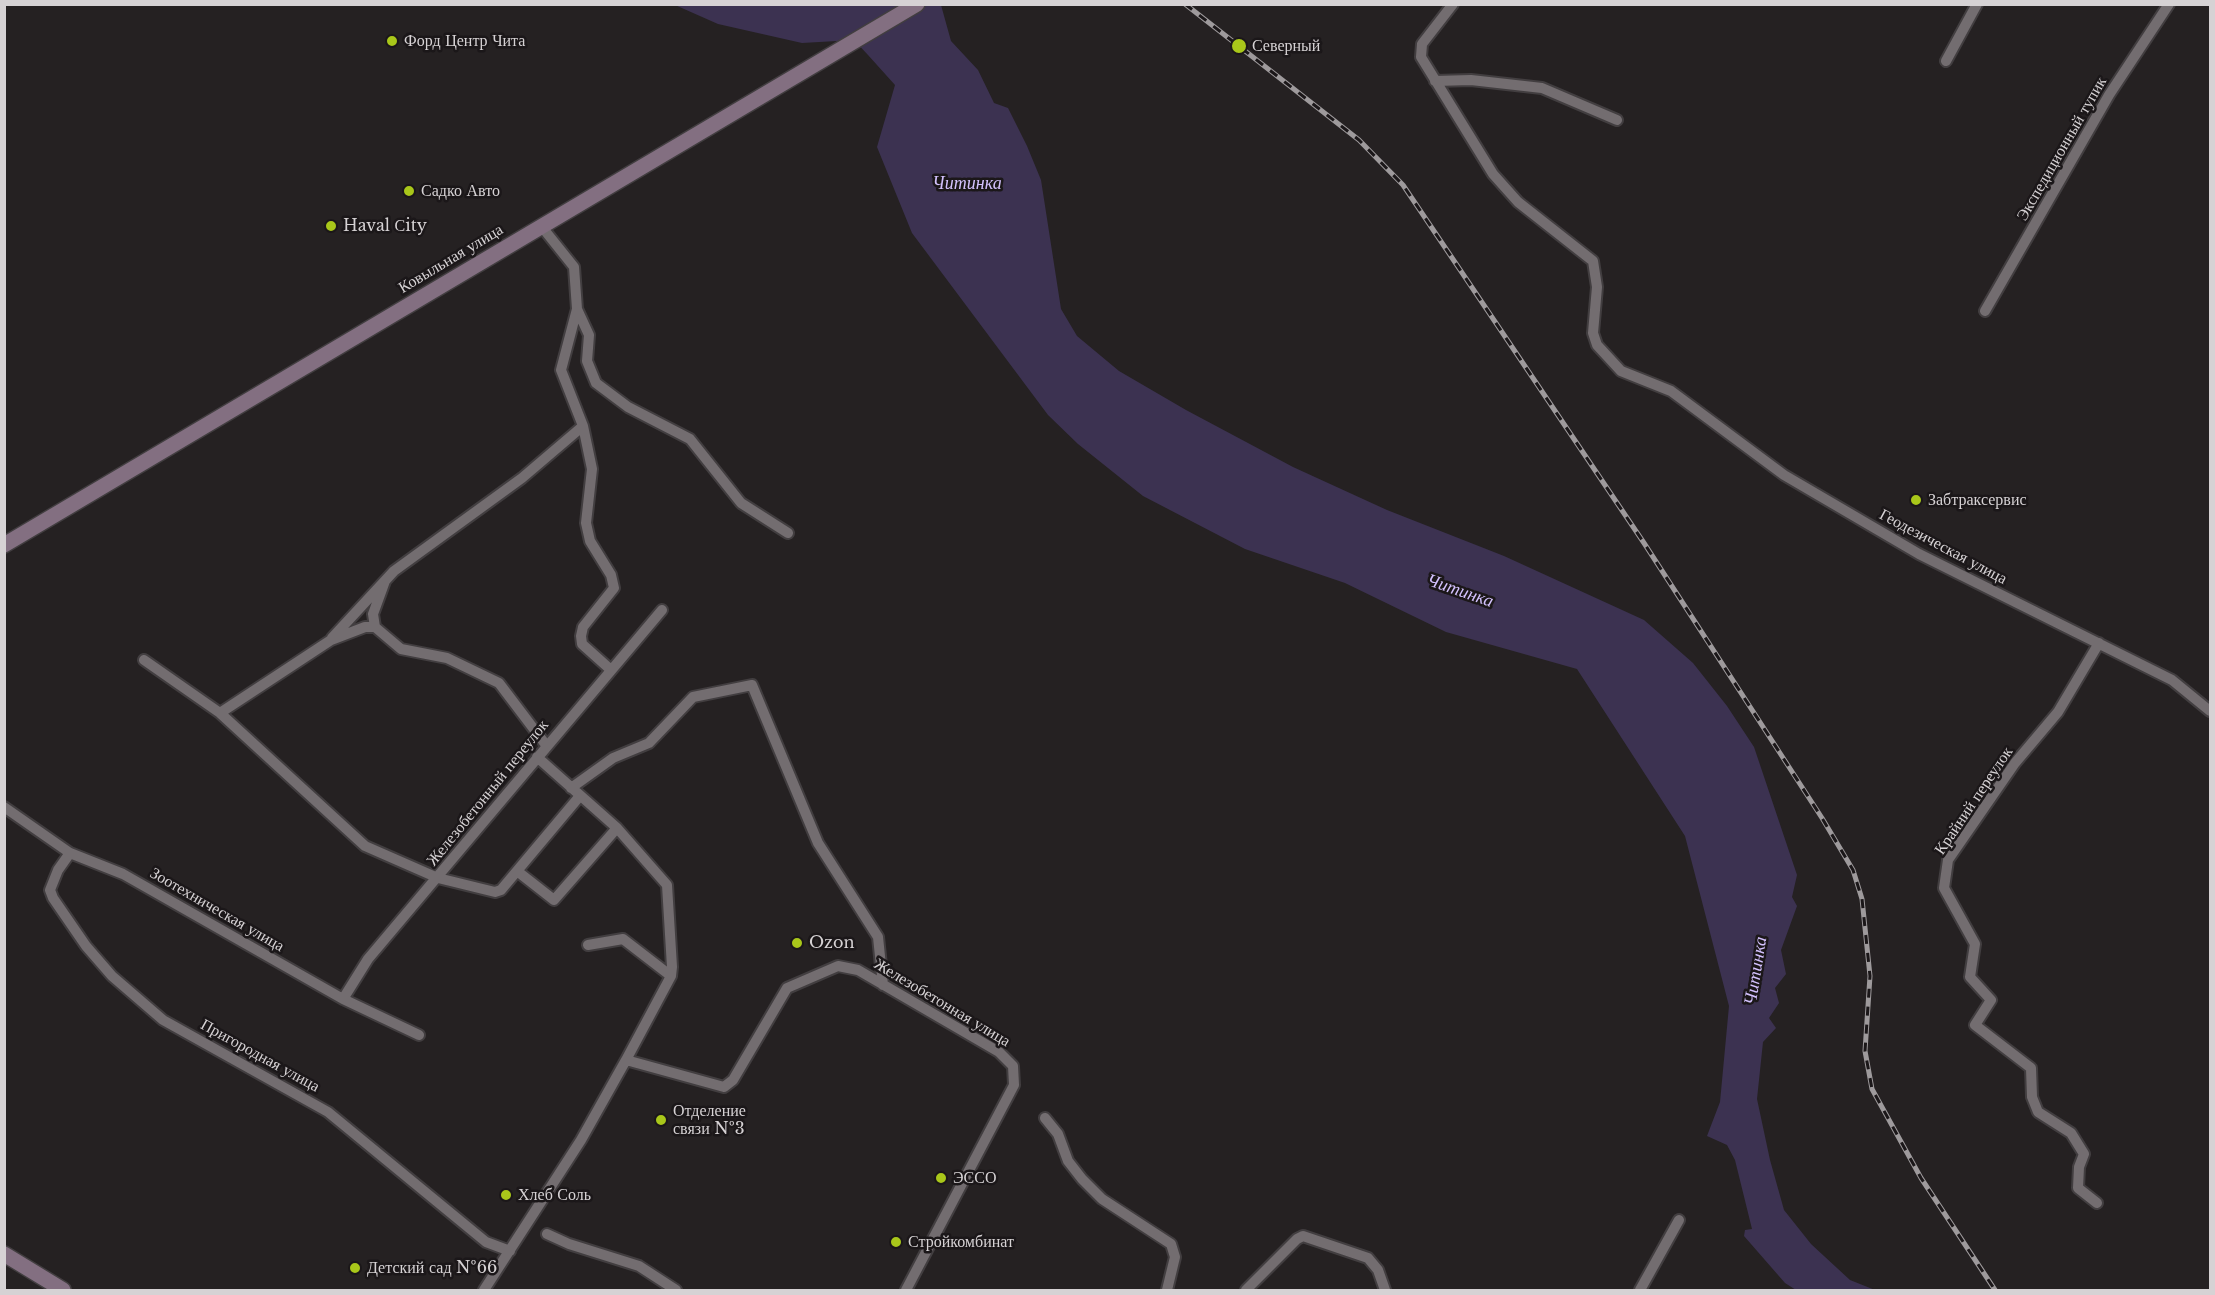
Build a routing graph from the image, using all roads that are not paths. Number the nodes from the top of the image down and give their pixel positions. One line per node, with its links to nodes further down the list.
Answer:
1 (917, 4): 8 (main road, Ковыльная улица)
2 (1453, 4): 6 (street, Геодезическая улица)
3 (1977, 4): 5 (street)
4 (2169, 4): 10 (street, Экспедиционный тупик)
5 (1946, 61)
6 (1435, 81): 7 (street); 18 (street, Геодезическая улица)
7 (1617, 120)
8 (542, 227): 9 (street); 13 (main road, Ковыльная улица)
9 (577, 309): 11 (street); 12 (street)
10 (1985, 311)
11 (583, 426): 14 (street); 20 (street)
12 (788, 533)
13 (4, 545)
14 (387, 578): 16 (street); 17 (street)
15 (662, 610): 20 (street, Железобетонный переулок)
16 (375, 627): 17 (street); 23 (street)
17 (331, 640): 22 (street)
18 (2099, 643): 21 (street, Геодезическая улица); 39 (street, Крайний переулок)
19 (144, 660): 22 (street)
20 (611, 670): 23 (street, Железобетонный переулок)
21 (2211, 711)
22 (220, 713): 31 (street)
23 (546, 745): 24 (street, Железобетонный переулок)
24 (537, 757): 25 (street); 31 (street, Железобетонный переулок)
25 (571, 788): 26 (street); 34 (street)
26 (579, 797): 28 (street); 30 (street)
27 (4, 807): 29 (street, Зоотехническая улица)
28 (617, 828): 30 (street); 33 (street)
29 (70, 853): 35 (street, Зоотехническая улица); 42 (street, Пригородная улица)
30 (517, 871): 31 (street)
31 (438, 878): 35 (street, Железобетонный переулок)
32 (588, 945): 33 (street)
33 (671, 976): 37 (street)
34 (883, 985): 37 (street, Железобетонная улица); 48 (street, Железобетонная улица)
35 (343, 999): 36 (street, Зоотехническая улица)
36 (418, 1035)
37 (626, 1060): 42 (street)
38 (1045, 1118): 49 (street)
39 (2097, 1203)
40 (1679, 1220): 44 (street)
41 (547, 1234): 47 (street)
42 (510, 1251): 46 (street)
43 (4, 1254): 45 (main road)
44 (1643, 1287)
45 (63, 1290)
46 (484, 1290)
47 (676, 1290)
48 (906, 1290)
49 (1167, 1290)
50 (1246, 1290): 51 (street)
51 (1385, 1290)

